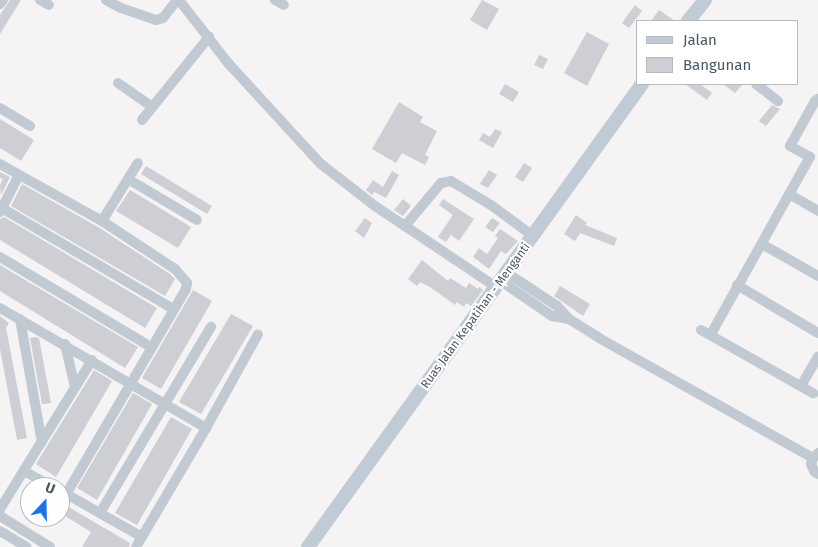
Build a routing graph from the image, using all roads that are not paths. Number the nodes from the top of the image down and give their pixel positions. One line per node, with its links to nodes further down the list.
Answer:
1 (3, 0): 6 (street)
2 (40, 0): 7 (street)
3 (106, 0): 4 (street)
4 (178, 0): 9 (street)
5 (701, 1): 8 (main road)
6 (0, 4)
7 (49, 5)
8 (689, 20)
9 (209, 37): 15 (street); 29 (street)
10 (118, 83): 15 (street)
11 (641, 85): 30 (main road, Ruas Jalan Kepatihan - Menganti)
12 (757, 85): 13 (street)
13 (778, 100)
14 (818, 100): 19 (street)
15 (152, 106): 17 (street)
16 (0, 108): 18 (street)
17 (142, 120)
18 (30, 126)
19 (814, 159): 24 (street)
20 (138, 163): 23 (street)
21 (0, 164): 22 (street)
22 (19, 175): 25 (street); 28 (street)
23 (128, 179): 27 (street); 28 (street)
24 (789, 194): 26 (street); 31 (street)
25 (1, 209): 37 (street)
26 (818, 211)
27 (196, 220)
28 (102, 221): 37 (street)
29 (405, 226): 30 (street); 34 (street)
30 (533, 236): 34 (main road, Ruas Jalan Kepatihan - Menganti)
31 (762, 244): 33 (street); 35 (street)
32 (0, 257): 43 (street)
33 (818, 276)
34 (501, 280): 53 (street); 67 (main road, Ruas Jalan Kepatihan - Menganti)
35 (737, 286): 40 (street); 47 (street)
36 (0, 308): 38 (street)
37 (174, 309): 43 (street)
38 (20, 319): 42 (street); 52 (street)
39 (210, 327): 50 (street)
40 (818, 333)
41 (258, 334): 51 (street)
42 (65, 344): 45 (street); 48 (street)
43 (151, 346): 46 (street)
44 (818, 357): 47 (street)
45 (92, 360): 46 (street); 48 (street)
46 (131, 383): 50 (street); 57 (street)
47 (801, 386): 49 (street)
48 (75, 387): 52 (street)
49 (813, 392)
50 (164, 403): 51 (street); 60 (street)
51 (206, 428): 63 (street)
52 (42, 442): 54 (street)
53 (815, 455): 55 (street)
54 (24, 471): 56 (street); 59 (street)
55 (818, 474)
56 (35, 477)
57 (70, 481)
58 (70, 496): 60 (street)
59 (0, 509)
60 (100, 513): 63 (street)
61 (0, 516): 65 (street)
62 (0, 531): 64 (street)
63 (142, 537): 66 (street)
64 (27, 547)
65 (50, 547)
66 (136, 547)
67 (308, 547)

